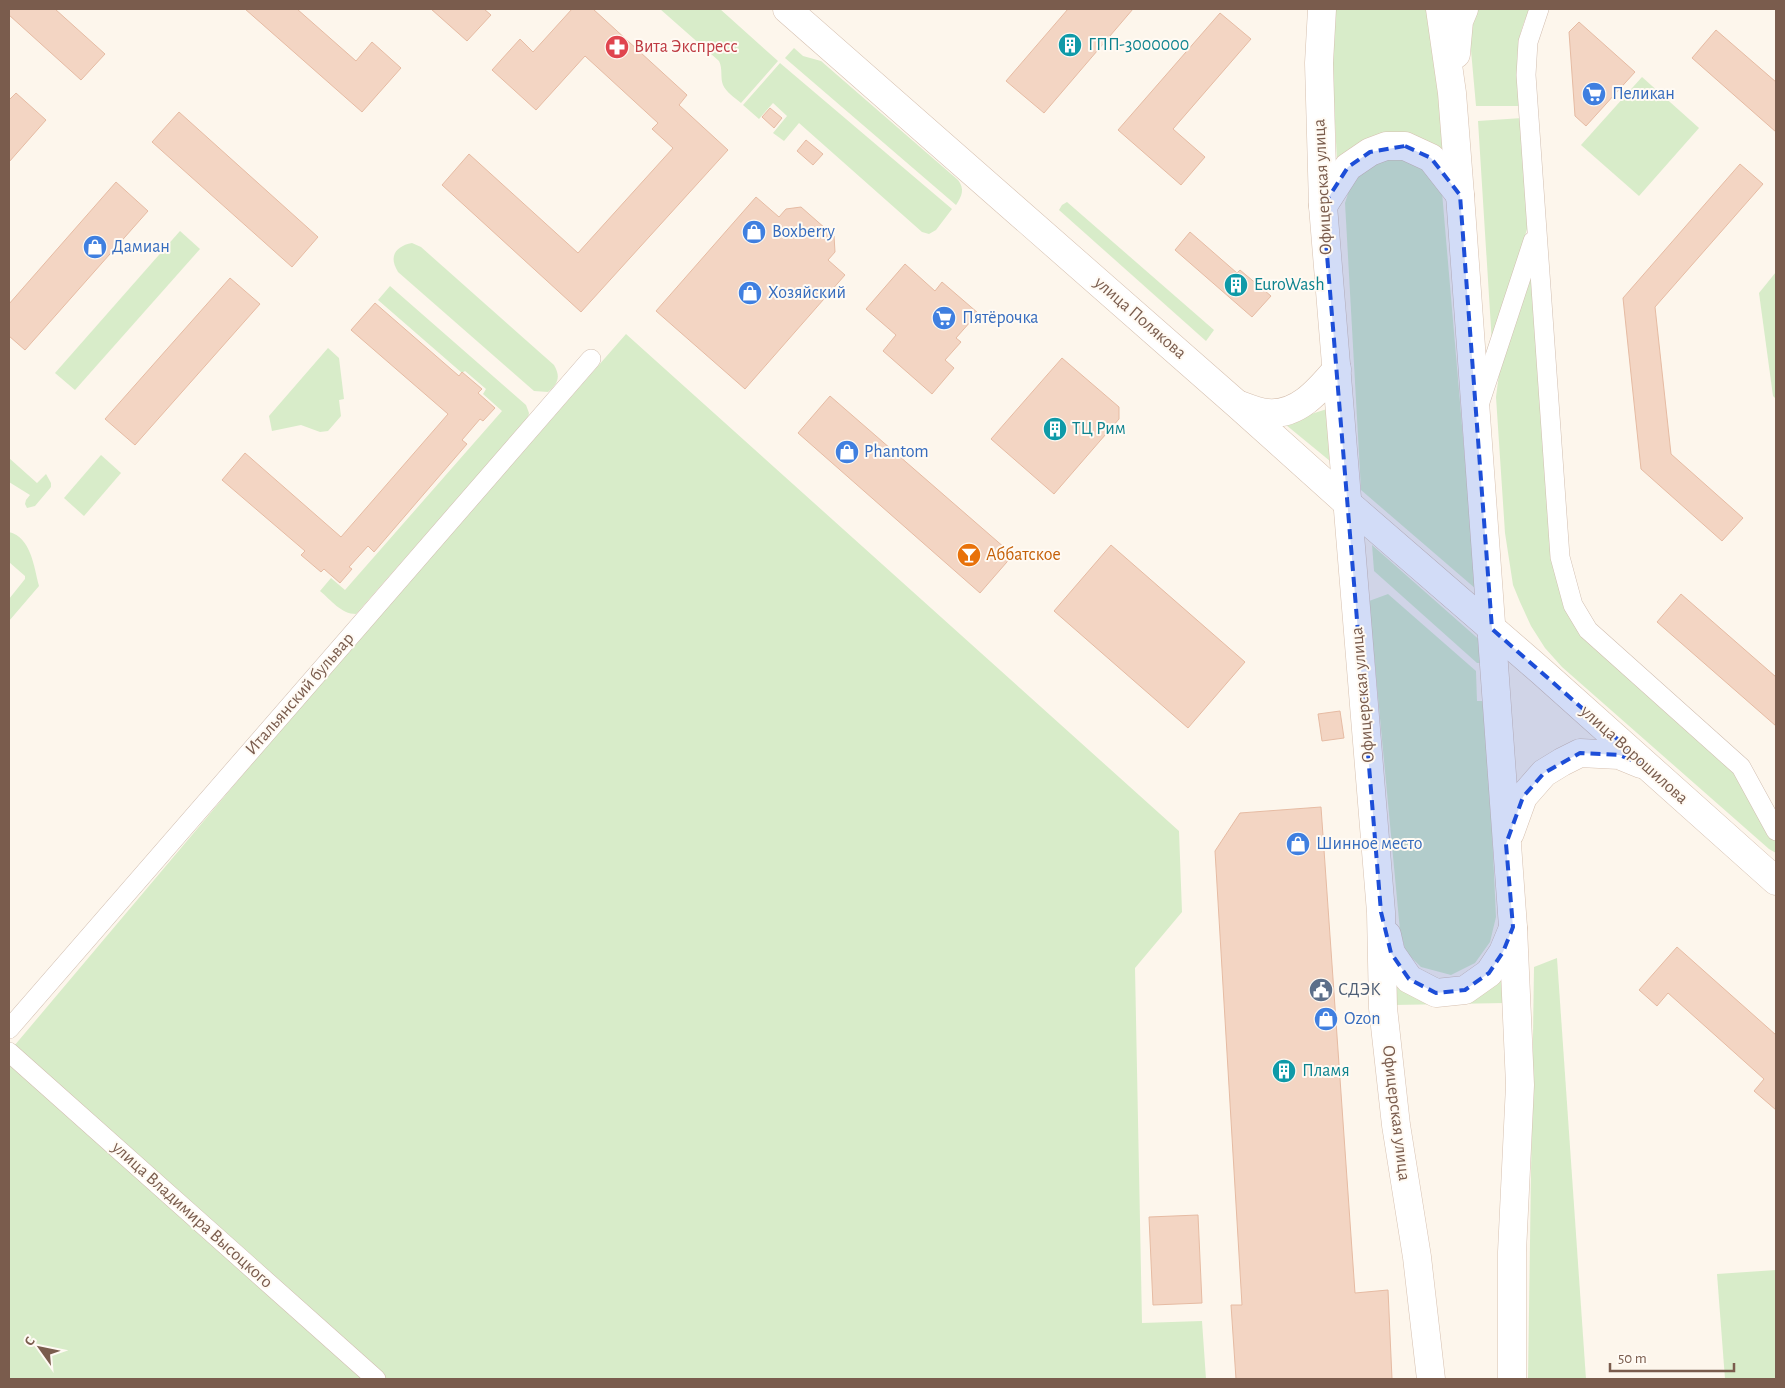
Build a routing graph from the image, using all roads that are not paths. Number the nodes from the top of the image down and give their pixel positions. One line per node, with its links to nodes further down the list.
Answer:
1 (787, 9): 12 (main road, улица Полякова)
2 (1322, 9): 8 (main road, Офицерская улица)
3 (1440, 9): 6 (main road)
4 (1464, 9): 6 (main road)
5 (1539, 9): 9 (street)
6 (1452, 93): 7 (main road)
7 (1460, 195): 8 (main road); 13 (main road)
8 (1323, 206): 11 (main road, Офицерская улица)
9 (1536, 233): 13 (street); 17 (street)
10 (591, 359): 22 (street, Итальянский бульвар)
11 (1337, 369): 12 (main road); 14 (main road, Офицерская улица)
12 (1238, 405): 14 (main road, улица Полякова)
13 (1476, 416): 15 (main road)
14 (1346, 502): 15 (main road, улица Полякова); 20 (main road, Офицерская улица)
15 (1492, 629): 16 (main road, улица Ворошилова); 18 (main road)
16 (1648, 766): 18 (main road); 19 (main road, улица Ворошилова)
17 (1776, 831)
18 (1506, 844): 21 (main road)
19 (1776, 881)
20 (1381, 912): 21 (main road); 25 (main road, Офицерская улица)
21 (1513, 927): 26 (main road)
22 (9, 1029)
23 (9, 1052): 24 (street, улица Владимира Высоцкого)
24 (376, 1379)
25 (1430, 1379)
26 (1512, 1379)

